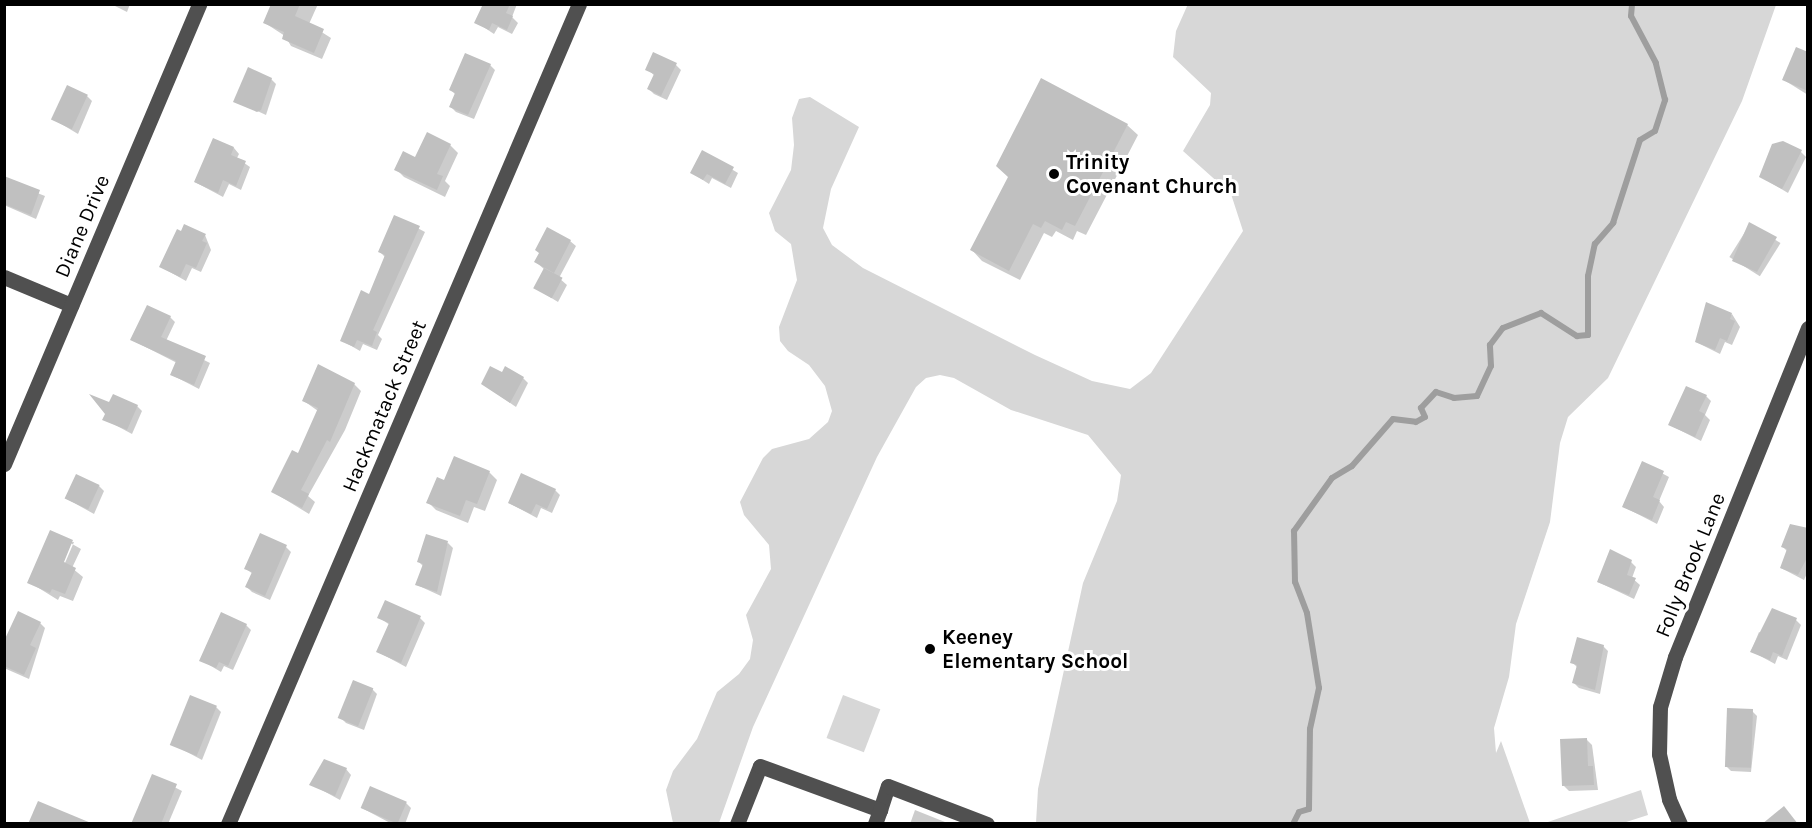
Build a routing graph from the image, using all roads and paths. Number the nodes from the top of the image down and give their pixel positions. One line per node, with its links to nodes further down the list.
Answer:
1 (199, 4): 4 (street, Diane Drive)
2 (579, 4): 8 (street, Hackmatack Street)
3 (4, 277): 4 (street)
4 (71, 305): 6 (street, Diane Drive)
5 (1808, 328): 11 (street, Folly Brook Lane)
6 (4, 464)
7 (878, 817): 9 (street); 10 (street)
8 (228, 824)
9 (737, 824)
10 (987, 824)
11 (1680, 824)

